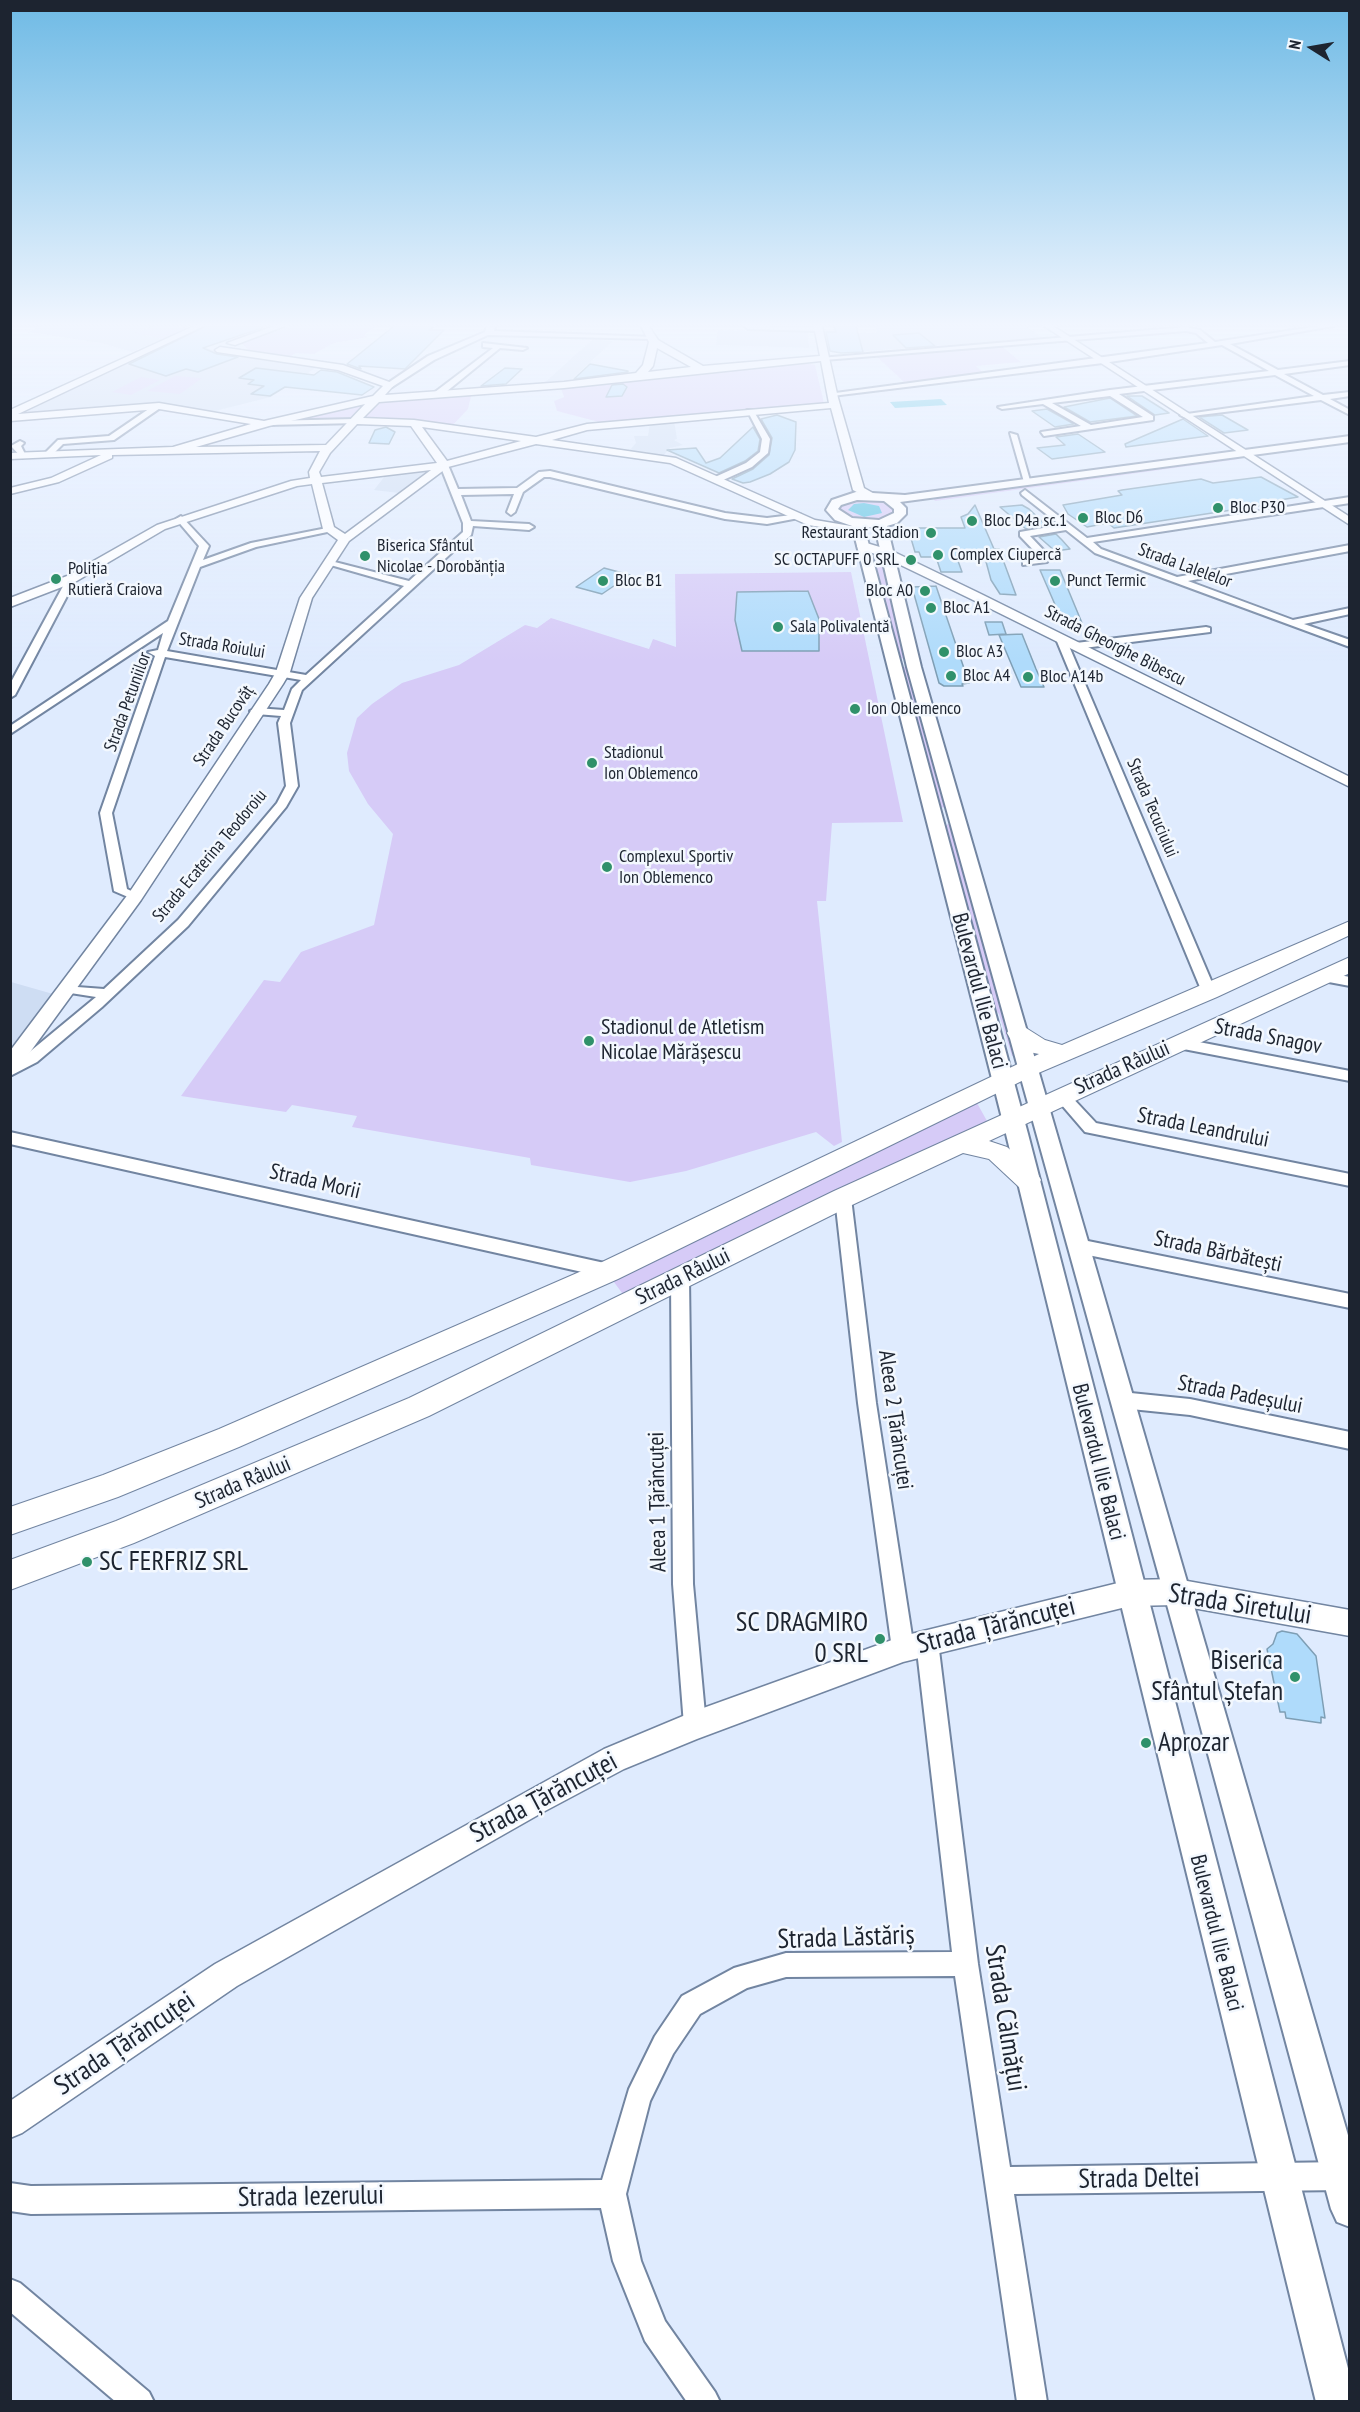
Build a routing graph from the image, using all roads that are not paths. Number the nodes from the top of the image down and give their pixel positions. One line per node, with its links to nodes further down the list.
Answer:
1 (104, 439): 19 (street)
2 (213, 439): 16 (street)
3 (337, 439): 14 (street)
4 (425, 439): 22 (street)
5 (529, 439): 12 (street, Strada Gheorghe Bibescu)
6 (545, 439): 12 (street)
7 (764, 439): 23 (street)
8 (841, 439): 29 (street)
9 (1014, 439): 25 (street)
10 (1221, 439): 18 (street)
11 (1350, 439): 18 (main road)
12 (540, 440): 22 (street); 23 (street, Strada Gheorghe Bibescu)
13 (20, 443): 20 (street)
14 (328, 448): 16 (street); 24 (street)
15 (1350, 448): 21 (main road)
16 (177, 449): 17 (street)
17 (120, 451): 19 (street); 26 (street)
18 (1244, 453): 21 (street); 25 (main road)
19 (48, 454): 20 (street)
20 (16, 456)
21 (1256, 461): 25 (main road); 32 (street)
22 (444, 465): 24 (street); 28 (street); 45 (street, Strada Bucovăț)
23 (718, 479): 36 (street, Strada Gheorghe Bibescu)
24 (314, 480): 37 (street); 43 (street)
25 (1027, 487): 30 (main road); 33 (main road); 42 (street, Strada Lalelelor)
26 (10, 491)
27 (519, 491): 28 (street); 34 (street); 36 (street)
28 (456, 492): 39 (street)
29 (853, 493): 30 (main road); 35 (main road)
30 (889, 500): 33 (main road)
31 (1350, 500): 32 (street)
32 (1322, 504): 38 (street); 46 (street)
33 (901, 511): 40 (main road)
34 (511, 512)
35 (835, 514): 36 (street); 44 (main road)
36 (800, 518): 44 (street, Strada Gheorghe Bibescu)
37 (181, 519): 51 (street, Strada Petuniilor); 52 (street)
38 (1350, 522)
39 (468, 523): 41 (street); 54 (street, Strada Ecaterina Teodoroiu)
40 (880, 524): 44 (main road); 48 (main road, Bulevardul Ilie Balaci)
41 (529, 527)
42 (1067, 527): 46 (street, Strada Lalelelor); 50 (street)
43 (329, 529): 45 (street); 51 (street)
44 (860, 533): 48 (street, Strada Gheorghe Bibescu); 66 (main road, Bulevardul Ilie Balaci)
45 (345, 539): 49 (street, Strada Bucovăț)
46 (1084, 541): 53 (street, Strada Lalelelor)
47 (1350, 548): 53 (street)
48 (885, 549): 60 (street, Strada Gheorghe Bibescu); 65 (main road, Bulevardul Ilie Balaci)
49 (330, 562): 54 (street); 67 (street, Strada Bucovăț)
50 (1026, 563)
51 (196, 566): 57 (street, Strada Petuniilor)
52 (71, 579): 55 (street); 69 (street)
53 (1174, 580): 58 (street, Strada Lalelelor)
54 (412, 585): 68 (street, Strada Ecaterina Teodoroiu)
55 (10, 603)
56 (1350, 611): 58 (street)
57 (172, 623): 63 (street); 64 (street, Strada Petuniilor)
58 (1292, 623): 61 (street, Strada Lalelelor)
59 (1206, 630): 62 (street)
60 (1061, 639): 62 (street, Strada Gheorghe Bibescu); 80 (street, Strada Tecuciului)
61 (1350, 644)
62 (1076, 646): 73 (street, Strada Gheorghe Bibescu)
63 (133, 650): 64 (street, Strada Roiului); 72 (street)
64 (163, 653): 67 (street, Strada Roiului); 74 (street, Strada Petuniilor)
65 (915, 667): 66 (street); 82 (main road, Bulevardul Ilie Balaci)
66 (895, 668): 89 (main road, Bulevardul Ilie Balaci)
67 (283, 672): 68 (street, Strada Roiului); 70 (street, Strada Bucovăț)
68 (306, 678): 71 (street, Strada Ecaterina Teodoroiu)
69 (10, 695)
70 (256, 711): 71 (street); 74 (street, Strada Bucovăț)
71 (286, 712): 81 (street, Strada Ecaterina Teodoroiu)
72 (10, 731)
73 (1350, 783)
74 (135, 896): 79 (street, Strada Bucovăț)
75 (1350, 927): 80 (main road, Strada Râului)
76 (1350, 964): 77 (main road, Strada Râului)
77 (1323, 976): 78 (street); 83 (main road, Strada Râului)
78 (1350, 982)
79 (69, 989): 81 (street); 85 (street, Strada Bucovăț)
80 (1209, 992): 84 (main road, Strada Râului)
81 (108, 994): 87 (street, Strada Ecaterina Teodoroiu)
82 (1018, 1033): 84 (main road); 86 (main road, Bulevardul Ilie Balaci)
83 (1178, 1043): 88 (street, Strada Snagov); 90 (main road, Strada Râului)
84 (1064, 1053): 86 (main road, Strada Râului)
85 (10, 1065)
86 (1028, 1068): 89 (main road, Strada Râului); 90 (main road, Bulevardul Ilie Balaci)
87 (10, 1071)
88 (1350, 1076)
89 (1003, 1082): 90 (main road, Bulevardul Ilie Balaci); 97 (main road, Strada Râului)
90 (1038, 1107): 92 (main road, Strada Râului); 93 (street, Strada Leandrului); 94 (main road, Bulevardul Ilie Balaci); 96 (main road, Bulevardul Ilie Balaci)
91 (10, 1138): 97 (street, Strada Morii)
92 (959, 1144): 94 (main road); 95 (main road, Strada Râului)
93 (1350, 1179)
94 (1028, 1180): 105 (main road, Bulevardul Ilie Balaci)
95 (843, 1198): 98 (main road, Strada Râului); 107 (street, Aleea 2 Țărăncuței)
96 (1078, 1246): 99 (street, Strada Bărbătești); 100 (main road, Bulevardul Ilie Balaci)
97 (609, 1271): 102 (main road, Strada Râului)
98 (680, 1278): 103 (main road, Strada Râului); 108 (street, Aleea 1 Țărăncuței)
99 (1350, 1301)
100 (1121, 1400): 101 (street, Strada Padeșului); 104 (main road, Bulevardul Ilie Balaci)
101 (1350, 1441)
102 (10, 1521)
103 (10, 1575)
104 (1176, 1592): 105 (street, Strada Siretului); 106 (street, Strada Siretului); 111 (main road, Bulevardul Ilie Balaci)
105 (1130, 1593): 107 (street, Strada Țărăncuței); 112 (main road, Bulevardul Ilie Balaci)
106 (1350, 1623)
107 (915, 1646): 108 (street, Strada Țărăncuței); 109 (street, Strada Călmățui)
108 (695, 1725): 110 (street, Strada Țărăncuței)
109 (966, 1964): 113 (street, Strada Călmățui); 114 (street, Strada Lăstăriș)
110 (10, 2121)
111 (1345, 2176): 112 (street, Strada Deltei); 116 (main road, Bulevardul Ilie Balaci)
112 (1278, 2178): 113 (street, Strada Deltei); 121 (main road, Bulevardul Ilie Balaci)
113 (1000, 2181): 120 (street, Strada Călmățui)
114 (612, 2194): 115 (street, Strada Iezerului); 119 (street)
115 (10, 2198)
116 (1350, 2209)
117 (10, 2293): 118 (street)
118 (138, 2402)
119 (705, 2402)
120 (1032, 2402)
121 (1336, 2402)

